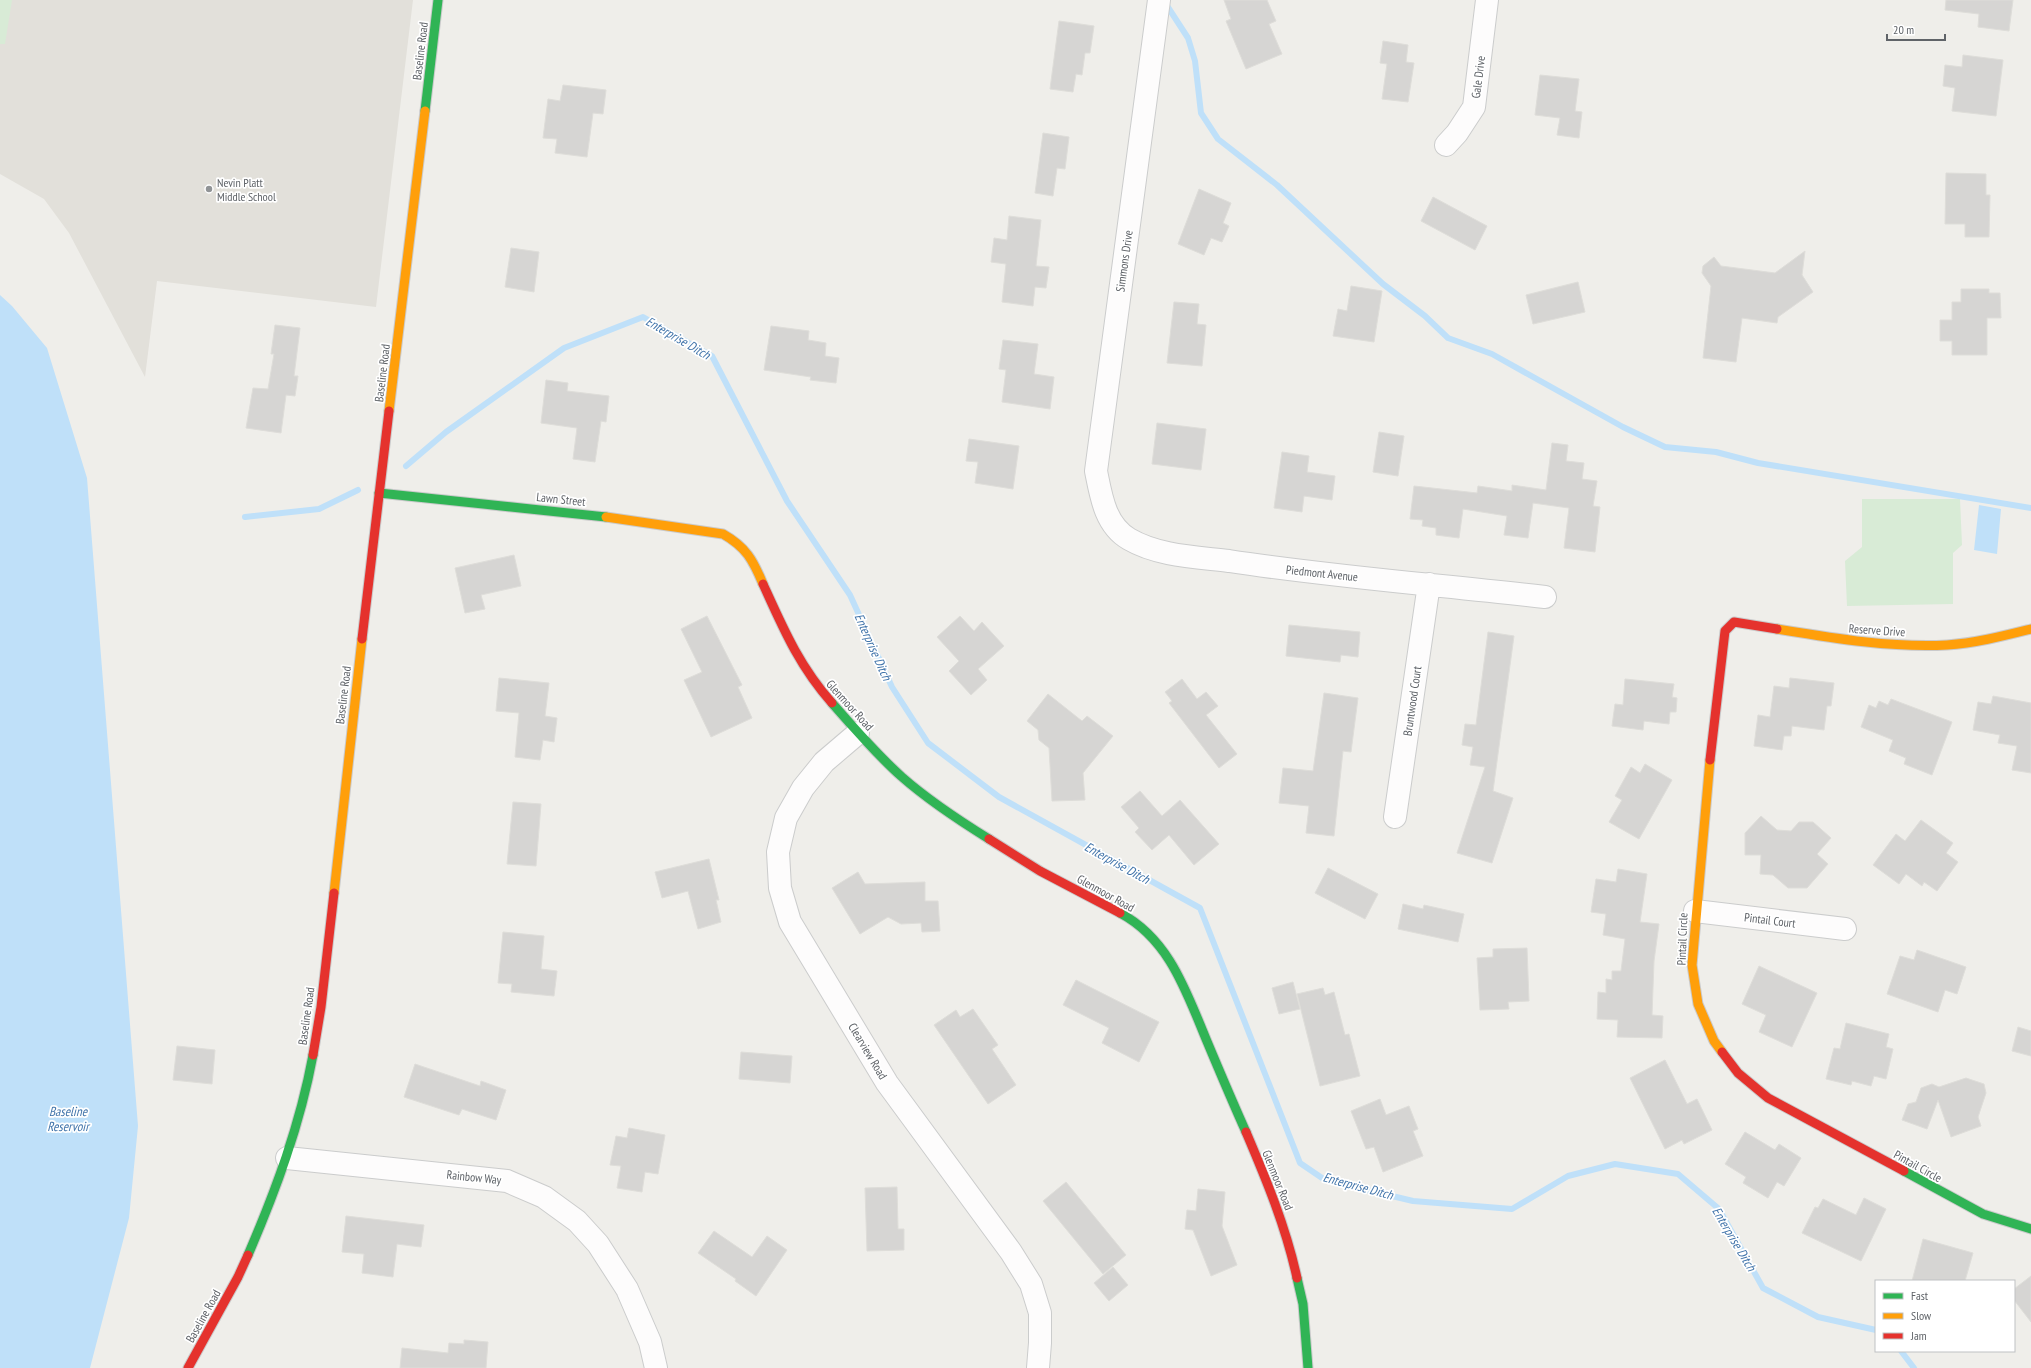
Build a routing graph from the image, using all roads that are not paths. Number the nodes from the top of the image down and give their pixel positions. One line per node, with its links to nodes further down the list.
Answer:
1 (438, 0): 5 (street, Baseline Road)
2 (1159, 0): 6 (street, Simmons Drive)
3 (1487, 0): 4 (street, Gale Drive)
4 (1446, 145)
5 (379, 493): 7 (street, Lawn Street); 16 (street, Baseline Road)
6 (1110, 520): 8 (street, Piedmont Avenue)
7 (738, 542): 12 (street, Glenmoor Road)
8 (1429, 584): 9 (street, Piedmont Avenue); 13 (street, Bruntwood Court)
9 (1545, 596)
10 (2031, 629): 11 (street, Reserve Drive)
11 (1725, 631): 14 (street, Pintail Circle)
12 (858, 734): 20 (street, Clearview Road); 21 (street, Glenmoor Road)
13 (1395, 817)
14 (1695, 911): 15 (street, Pintail Court); 17 (street, Pintail Circle)
15 (1845, 929)
16 (287, 1158): 18 (street, Baseline Road); 19 (street, Rainbow Way)
17 (2031, 1229)
18 (188, 1368)
19 (656, 1368)
20 (1038, 1368)
21 (1308, 1368)

